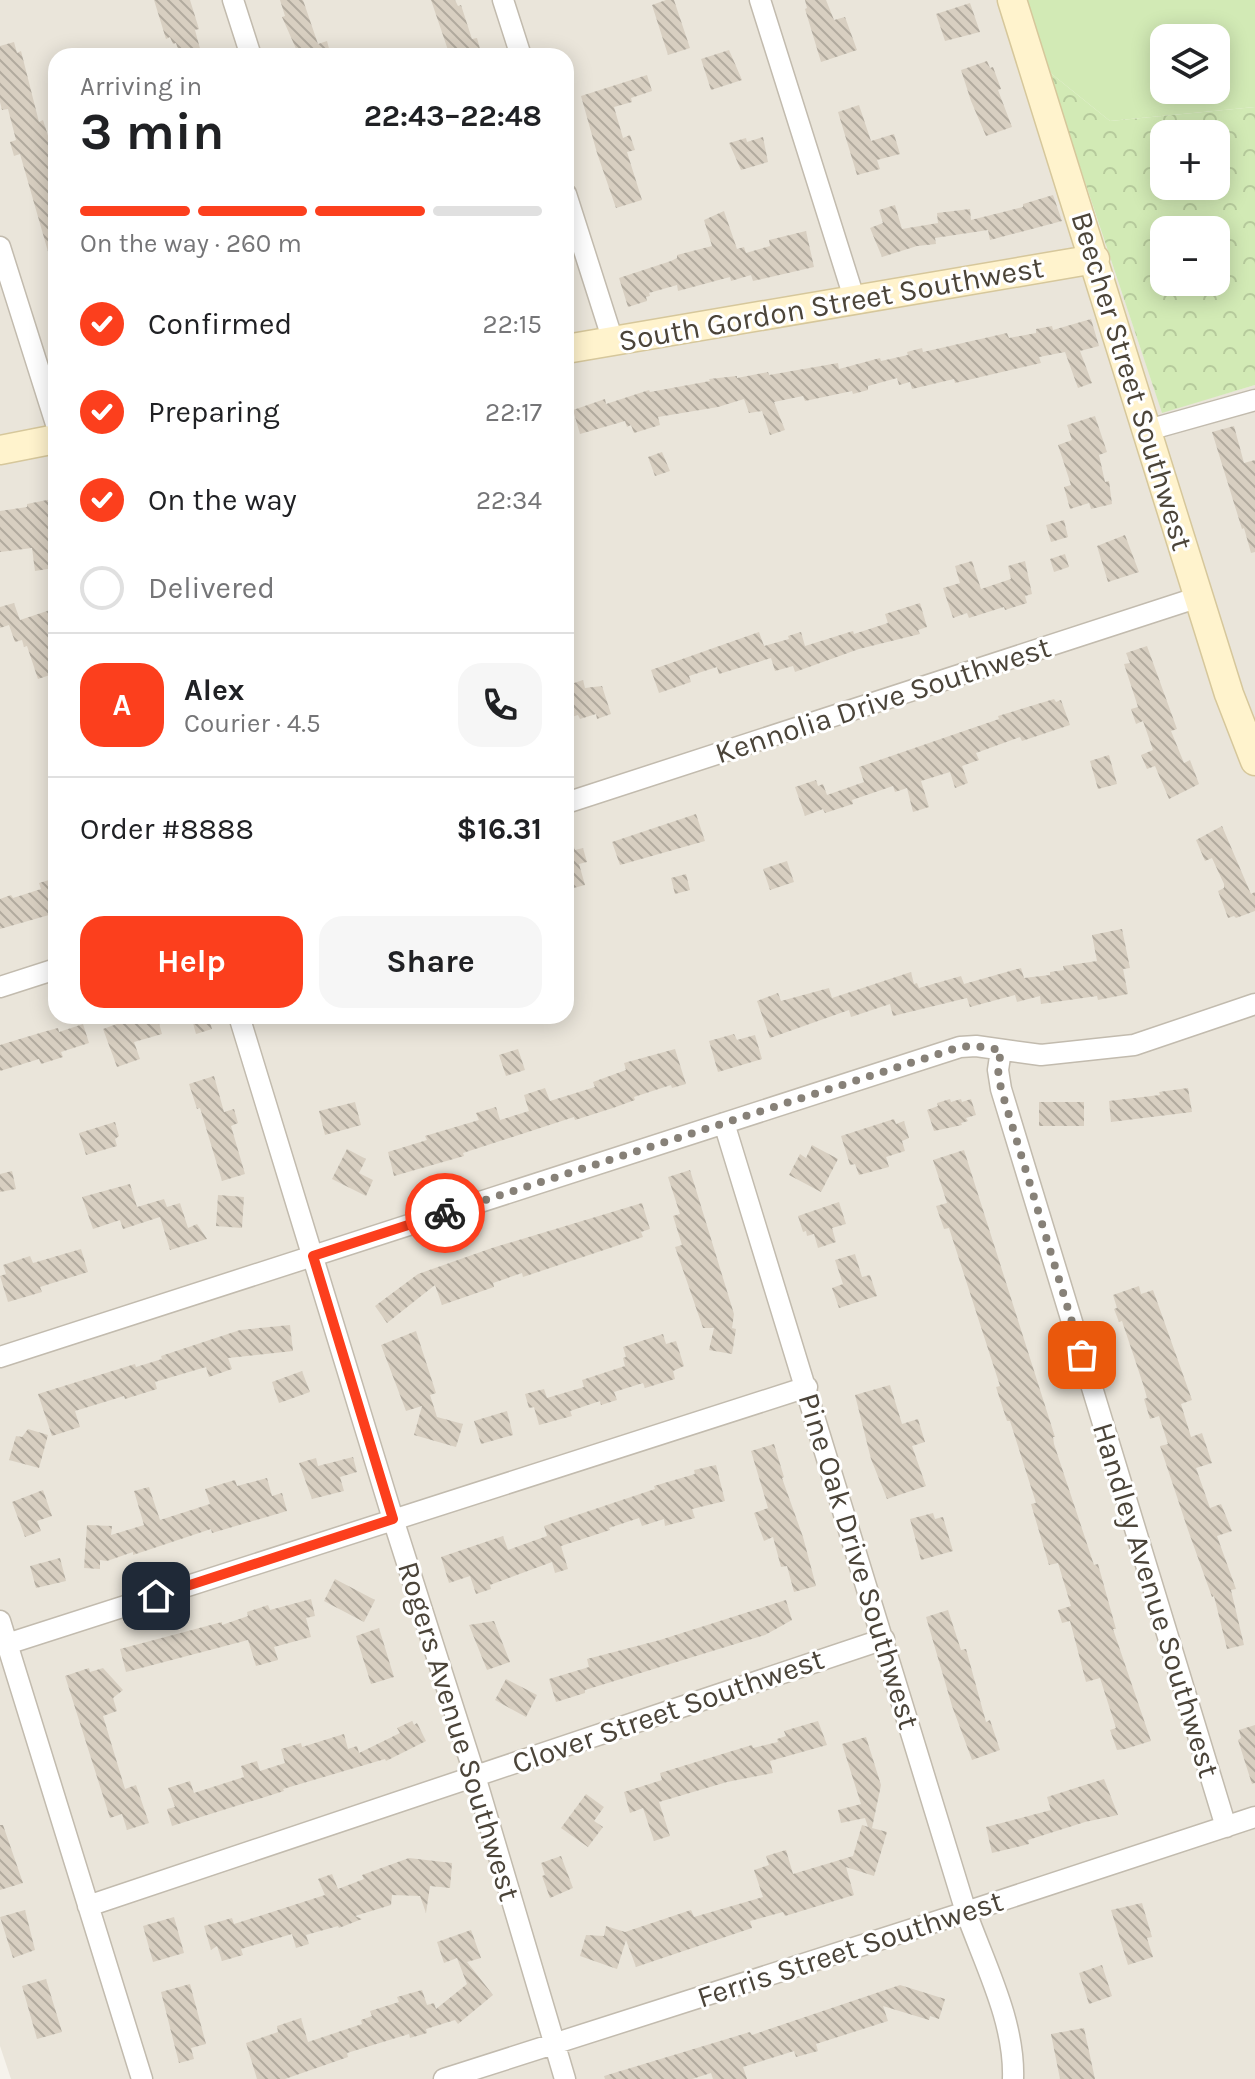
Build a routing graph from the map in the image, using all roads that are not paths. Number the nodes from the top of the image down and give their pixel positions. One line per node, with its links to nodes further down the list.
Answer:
1 (233, 0): 5 (street)
2 (503, 0): 6 (street)
3 (760, 0): 10 (street)
4 (1012, 0): 9 (street, Beecher Street Southwest)
5 (248, 48)
6 (518, 48)
7 (574, 219): 11 (street)
8 (0, 247): 13 (street)
9 (1095, 259): 10 (street, South Gordon Street Southwest); 15 (street, Beecher Street Southwest)
10 (855, 301): 11 (street, South Gordon Street Southwest)
11 (613, 341): 12 (street, South Gordon Street Southwest)
12 (574, 348)
13 (48, 399)
14 (1255, 400): 15 (street)
15 (1148, 430): 18 (street, Beecher Street Southwest)
16 (48, 441): 17 (street)
17 (0, 450)
18 (1199, 597): 19 (street, Beecher Street Southwest); 20 (street, Kennolia Drive Southwest)
19 (1255, 761)
20 (574, 800)
21 (48, 972): 22 (street)
22 (0, 987)
23 (1255, 1004): 25 (street)
24 (241, 1024): 27 (street, Rogers Avenue Southwest)
25 (1001, 1050): 26 (street); 36 (street, Handley Avenue Southwest)
26 (724, 1123): 27 (street); 29 (street, Pine Oak Drive Southwest)
27 (313, 1256): 28 (street); 30 (street, Rogers Avenue Southwest)
28 (0, 1357)
29 (807, 1387): 30 (street); 32 (street, Pine Oak Drive Southwest)
30 (393, 1519): 33 (street); 34 (street, Rogers Avenue Southwest)
31 (0, 1621): 33 (street)
32 (884, 1639): 34 (street, Clover Street Southwest); 38 (street, Pine Oak Drive Southwest)
33 (7, 1644): 37 (street)
34 (475, 1776): 37 (street, Clover Street Southwest); 39 (street, Rogers Avenue Southwest)
35 (1255, 1817): 36 (street, Ferris Street Southwest)
36 (1226, 1827): 38 (street, Ferris Street Southwest)
37 (88, 1906): 40 (street)
38 (966, 1912): 39 (street, Ferris Street Southwest); 43 (street, Pine Oak Drive Southwest)
39 (554, 2044): 41 (street, Ferris Street Southwest); 42 (street, Rogers Avenue Southwest)
40 (142, 2079)
41 (444, 2079)
42 (565, 2079)
43 (1013, 2079)

